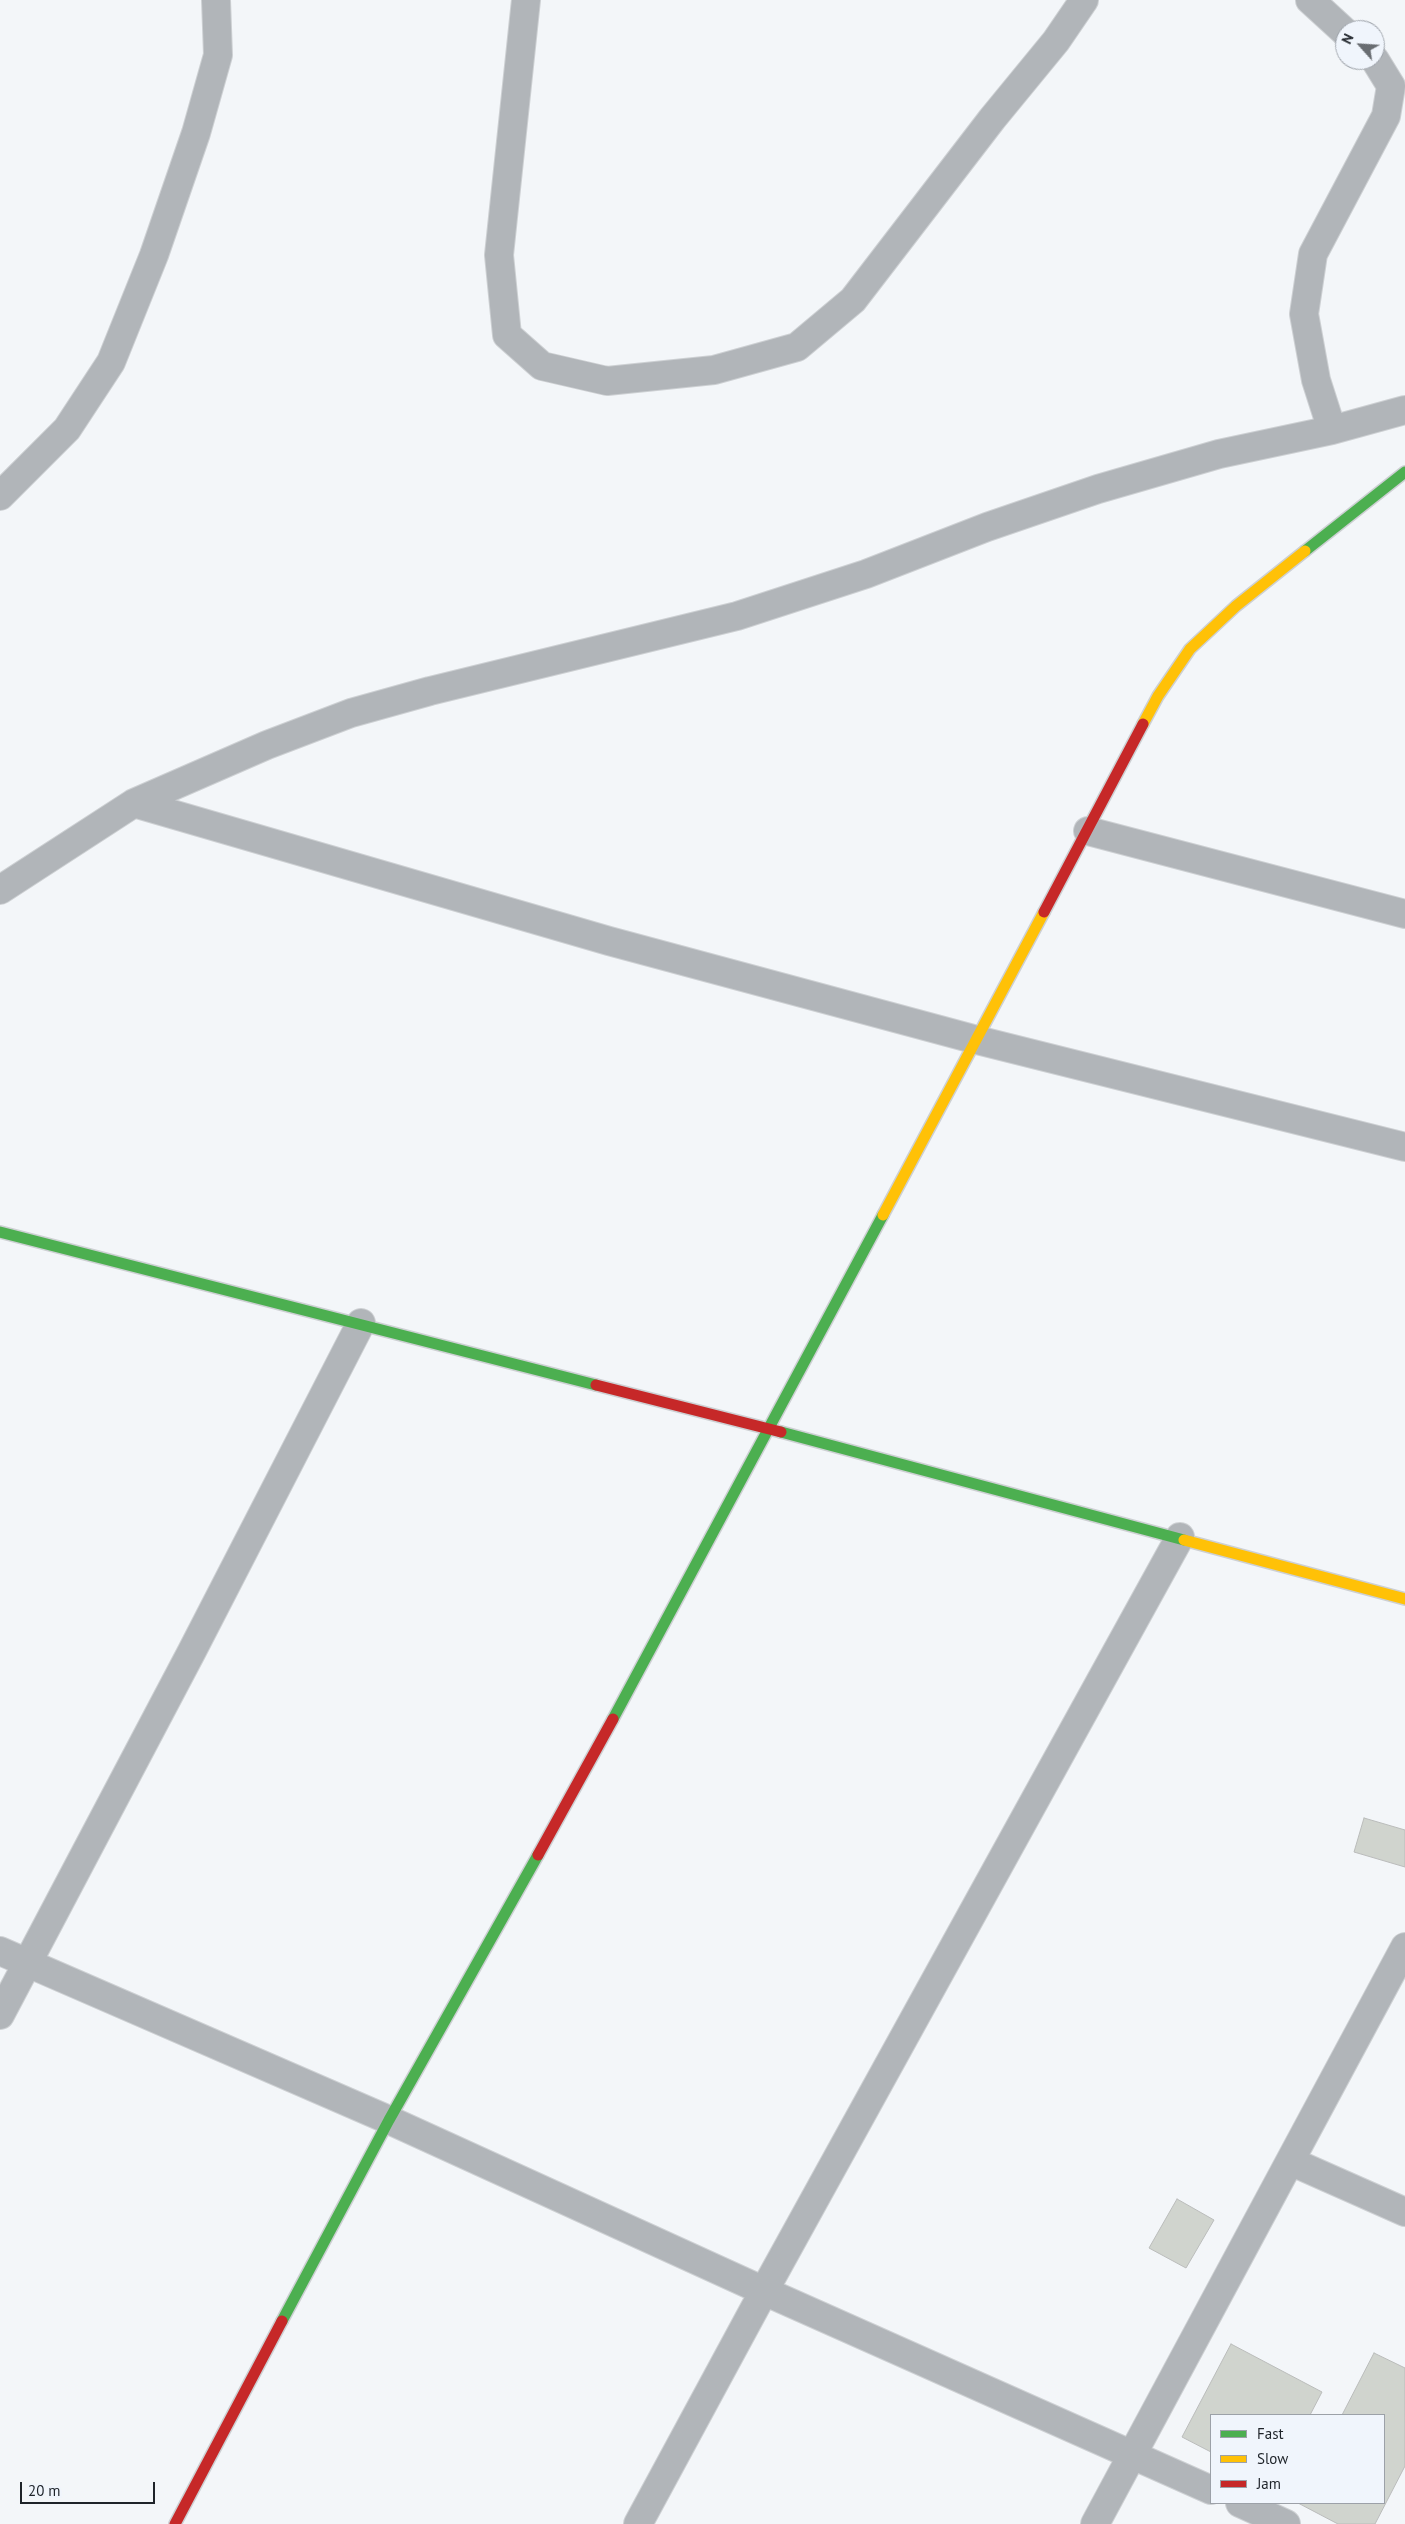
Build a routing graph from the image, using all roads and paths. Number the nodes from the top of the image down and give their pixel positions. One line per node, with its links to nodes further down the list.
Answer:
1 (526, 0): 2 (street)
2 (1084, 0)
3 (1310, 0): 5 (street)
4 (218, 1): 10 (street)
5 (1335, 23)
6 (1381, 70): 8 (street)
7 (1405, 410): 8 (street)
8 (1332, 430): 11 (street)
9 (1405, 472): 12 (street)
10 (0, 496)
11 (134, 803): 13 (street); 15 (street)
12 (1088, 831): 14 (street); 15 (street)
13 (0, 890)
14 (1405, 914)
15 (977, 1040): 16 (street); 19 (street)
16 (1405, 1147)
17 (0, 1232): 18 (street)
18 (361, 1323): 19 (street); 24 (street)
19 (769, 1429): 20 (street); 26 (street)
20 (1180, 1537): 21 (street); 29 (street)
21 (1405, 1599)
22 (1405, 1947): 27 (street)
23 (0, 1951): 24 (street)
24 (28, 1963): 25 (street); 26 (street)
25 (0, 2015)
26 (389, 2120): 29 (street); 33 (street)
27 (1290, 2161): 28 (street); 30 (street)
28 (1405, 2212)
29 (764, 2291): 30 (street); 34 (street)
30 (1132, 2454): 31 (street); 35 (street)
31 (1210, 2490)
32 (1242, 2504): 36 (street)
33 (175, 2524)
34 (638, 2524)
35 (1095, 2524)
36 (1286, 2524)

